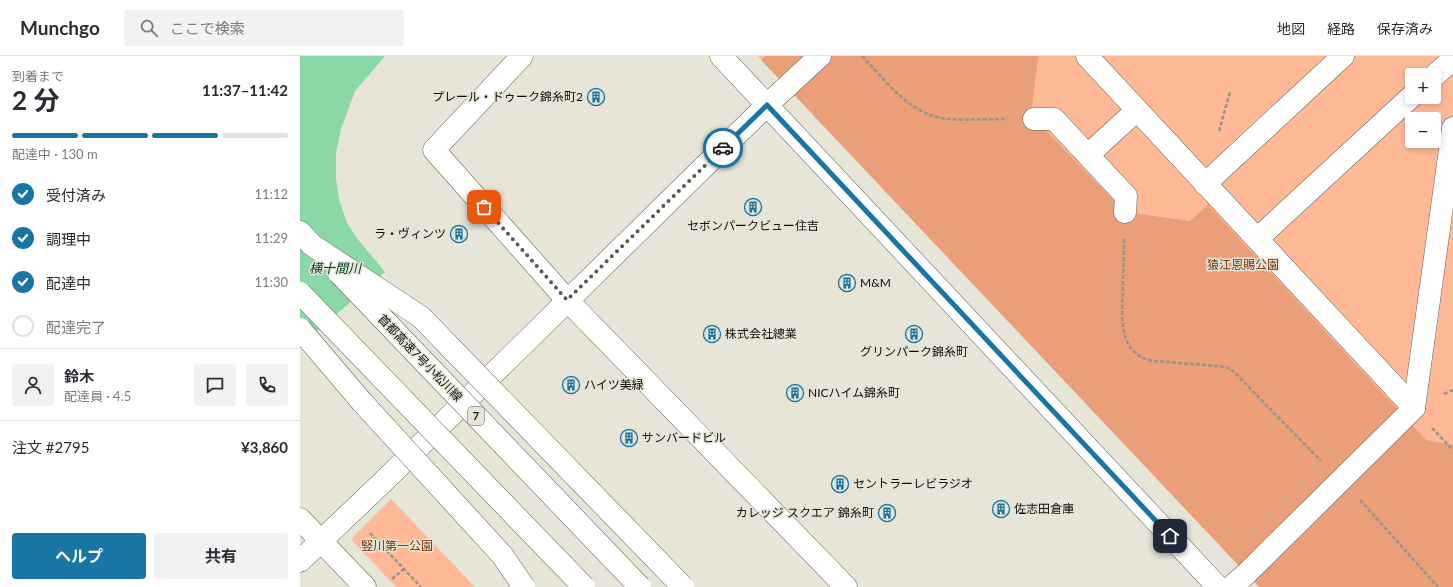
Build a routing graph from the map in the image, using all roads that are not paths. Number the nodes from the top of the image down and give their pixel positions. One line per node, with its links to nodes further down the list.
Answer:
1 (522, 56): 19 (main road)
2 (721, 56): 9 (main road)
3 (820, 56): 9 (main road)
4 (1087, 56): 10 (main road)
5 (1344, 56): 14 (main road)
6 (1453, 59): 7 (main road)
7 (1441, 70)
8 (1405, 103): 17 (main road)
9 (767, 105): 19 (main road); 31 (main road)
10 (1137, 110): 13 (main road); 14 (main road)
11 (1034, 119): 13 (main road)
12 (1453, 128): 21 (main road)
13 (1088, 155): 15 (main road)
14 (1205, 184): 17 (main road)
15 (1125, 212)
16 (306, 239): 28 (main road, 首都高速7号小松川線 / 7, bridge); 29 (main road, bridge)
17 (1257, 240): 21 (main road)
18 (300, 293): 27 (main road, bridge)
19 (567, 300): 23 (main road); 30 (main road)
20 (300, 329): 26 (main road, bridge)
21 (1414, 408): 32 (main road)
22 (300, 519): 23 (main road)
23 (322, 540): 24 (main road); 25 (main road)
24 (300, 561)
25 (365, 587)
26 (524, 587)
27 (584, 587)
28 (640, 587)
29 (682, 587)
30 (846, 587)
31 (1218, 587)
32 (1231, 587)

